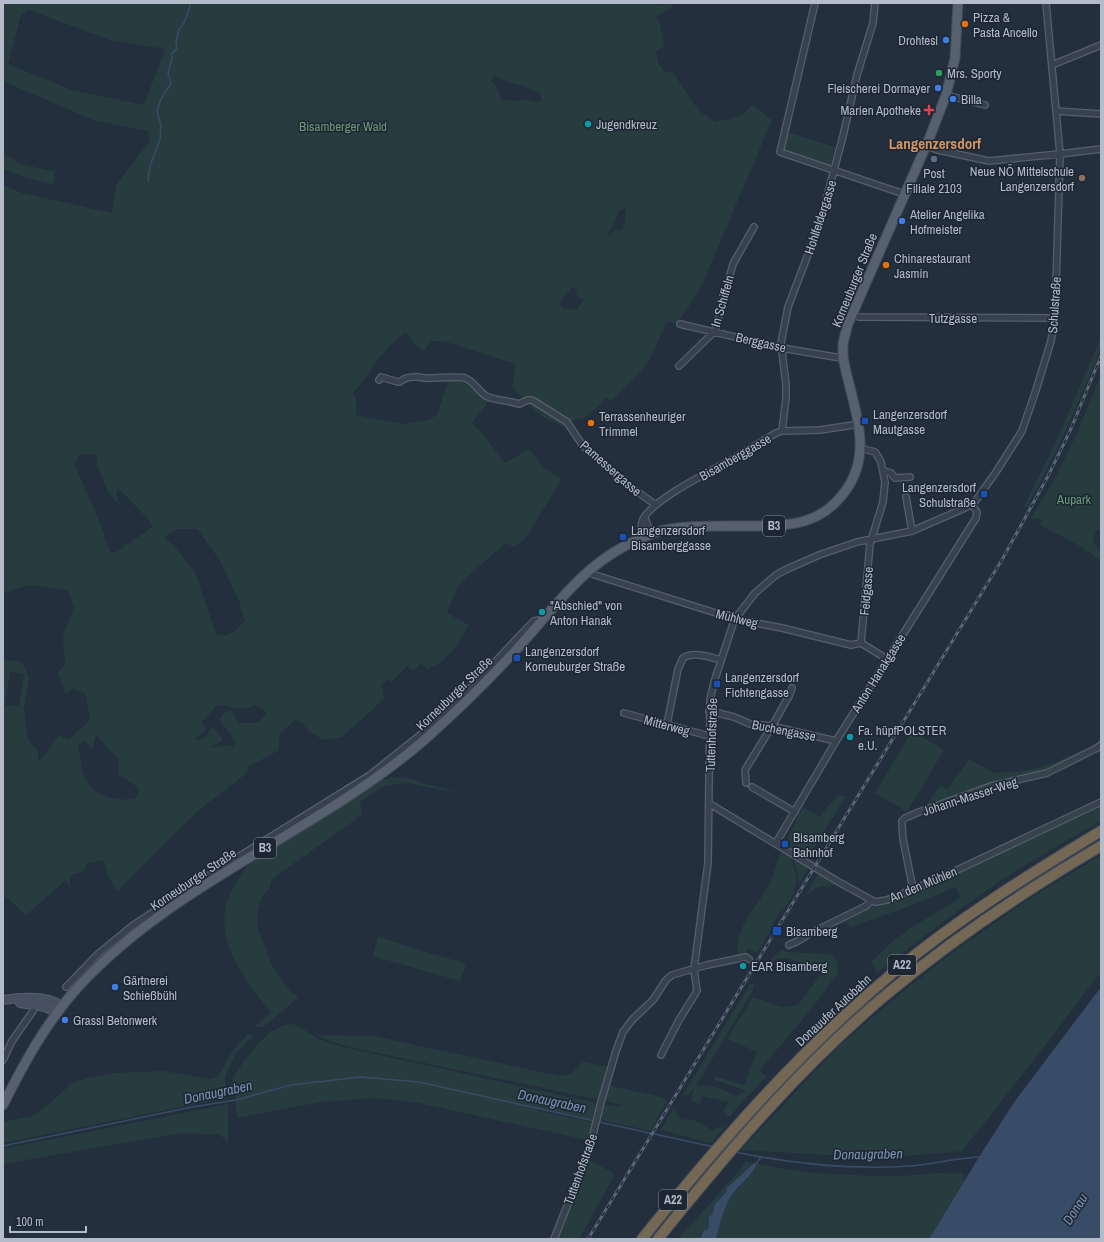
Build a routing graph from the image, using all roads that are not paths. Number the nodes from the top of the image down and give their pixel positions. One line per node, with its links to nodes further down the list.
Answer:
1 (815, 3): 14 (street)
2 (875, 3): 14 (street, Hohlfeldergasse)
3 (958, 3): 7 (main road, B3)
4 (1046, 3): 6 (street, Schulstraße)
5 (1101, 46): 6 (street)
6 (1052, 65): 9 (street, Schulstraße)
7 (946, 95): 8 (street); 11 (main road, B3)
8 (985, 105)
9 (1056, 112): 10 (street); 13 (street, Schulstraße)
10 (1101, 114)
11 (926, 146): 13 (street); 15 (main road, Korneuburger Straße / B3)
12 (1101, 149): 13 (street)
13 (1060, 154): 18 (street, Schulstraße)
14 (834, 171): 15 (street); 21 (street, Hohlfeldergasse)
15 (904, 194): 17 (main road, Korneuburger Straße / B3)
16 (754, 227): 20 (street, In Schiffeln)
17 (852, 315): 18 (street, Tutzgasse); 22 (main road, Korneuburger Straße / B3)
18 (1055, 318): 32 (street, Schulstraße)
19 (680, 324): 20 (street, Berggasse)
20 (715, 331): 21 (street, Berggasse); 23 (street, In Schiffeln)
21 (782, 348): 22 (street, Berggasse); 26 (street, Hohlfeldergasse)
22 (843, 357): 25 (main road, Korneuburger Straße / B3)
23 (679, 366)
24 (379, 380): 31 (street, Pamessergasse)
25 (860, 424): 26 (street, Bisamberggasse); 27 (main road, Korneuburger Straße / B3)
26 (782, 431): 31 (street, Bisamberggasse)
27 (860, 448): 28 (street); 35 (main road, Korneuburger Straße / B3)
28 (884, 471): 29 (street); 36 (street, Feldgasse)
29 (910, 477)
30 (906, 497): 34 (street)
31 (656, 505): 33 (street, Bisamberggasse)
32 (972, 505): 34 (street); 40 (street, Anton Hanakgasse)
33 (645, 516): 35 (street); 35 (street)
34 (912, 531): 36 (street)
35 (647, 535): 37 (main road, Korneuburger Straße / B3)
36 (872, 538): 38 (street, Tuttenhofstraße); 39 (street, Feldgasse)
37 (588, 571): 38 (street, Mühlweg); 56 (main road, Korneuburger Straße / B3)
38 (735, 619): 39 (street, Mühlweg); 41 (street, Tuttenhofstraße)
39 (861, 643): 40 (street)
40 (887, 659): 48 (street, Anton Hanakgasse)
41 (721, 660): 43 (street, Tuttenhofstraße); 45 (street)
42 (792, 688): 46 (street)
43 (709, 711): 46 (street, Buchengasse); 47 (street, Tuttenhofstraße)
44 (624, 713): 45 (street, Mitterweg)
45 (667, 724): 47 (street, Mitterweg)
46 (772, 726): 48 (street, Buchengasse); 50 (street)
47 (709, 736): 53 (street, Tuttenhofstraße)
48 (836, 741): 54 (street, Anton Hanakgasse)
49 (1101, 745): 59 (street, Johann-Masser-Weg)
50 (746, 783)
51 (752, 787): 54 (street)
52 (1101, 802): 59 (street, An den Mühlen)
53 (710, 804): 57 (street, An den Mühlen); 65 (street, Tuttenhofstraße)
54 (794, 812): 57 (street, Anton Hanakgasse)
55 (1101, 832): 74 (highway, Donauufer Autobahn / A22)
56 (279, 836): 62 (street); 64 (main road, Korneuburger Straße / B3)
57 (776, 843): 60 (street, An den Mühlen)
58 (1101, 846): 75 (highway, Donauufer Autobahn / A22)
59 (913, 889): 60 (street, An den Mühlen)
60 (871, 900): 61 (street)
61 (789, 945)
62 (94, 958): 64 (street); 66 (street)
63 (749, 958): 65 (street, Tuttenhofstraße)
64 (98, 967): 69 (main road, Korneuburger Straße / B3)
65 (694, 969): 70 (street); 73 (street, Tuttenhofstraße)
66 (66, 987)
67 (4, 1000): 68 (main road); 69 (main road)
68 (35, 1005): 69 (main road); 71 (street)
69 (60, 1010): 72 (main road, Korneuburger Straße / B3)
70 (661, 1056)
71 (3, 1060)
72 (3, 1105)
73 (554, 1239)
74 (642, 1239)
75 (658, 1239)

